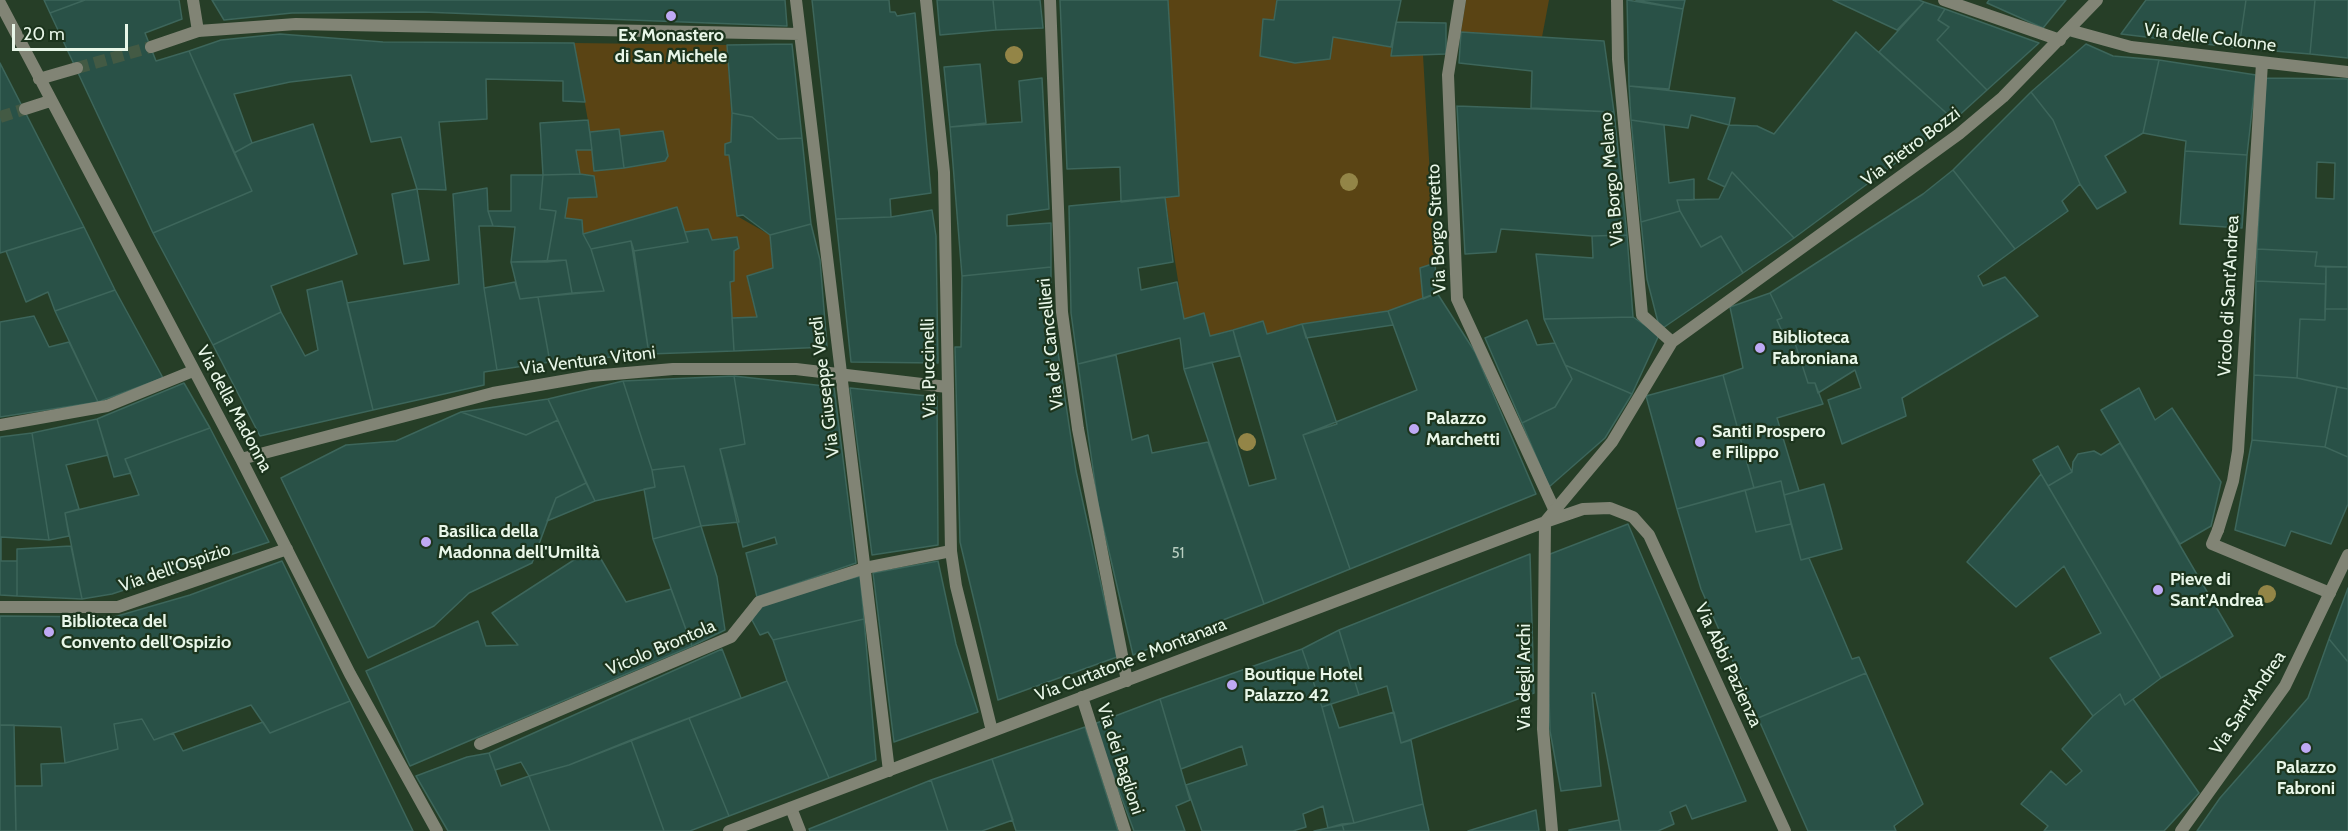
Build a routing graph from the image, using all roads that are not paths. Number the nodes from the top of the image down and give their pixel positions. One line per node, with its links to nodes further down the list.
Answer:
1 (193, 0): 11 (street)
2 (796, 0): 12 (street, Via Giuseppe Verdi)
3 (926, 0): 24 (street, Via Puccinelli)
4 (1050, 0): 36 (street, Via de' Cancellieri)
5 (1460, 0): 27 (street, Via Borgo Stretto)
6 (1617, 0): 21 (street, Via Borgo Melano)
7 (1944, 0): 13 (street)
8 (2097, 0): 10 (street, Via Pietro Bozzi)
9 (0, 3): 18 (street, Via della Madonna)
10 (2069, 30): 13 (street, Via Pietro Bozzi); 15 (street, Via delle Colonne)
11 (198, 31): 12 (street); 14 (street)
12 (800, 34): 23 (street, Via Giuseppe Verdi)
13 (2060, 40): 21 (street, Via Pietro Bozzi)
14 (151, 46)
15 (2262, 63): 17 (street, Via delle Colonne); 34 (street, Vicolo di Sant'Andrea)
16 (76, 68): 18 (street)
17 (2348, 72)
18 (39, 80): 19 (street, Via della Madonna)
19 (50, 101): 20 (street); 22 (street, Via della Madonna)
20 (25, 109)
21 (1672, 342): 27 (street)
22 (193, 371): 25 (street); 26 (street, Via della Madonna)
23 (841, 376): 24 (street, Via Ventura Vitoni); 26 (street, Via Ventura Vitoni); 33 (street, Via Giuseppe Verdi)
24 (947, 387): 31 (street, Via Puccinelli)
25 (0, 425)
26 (241, 459): 30 (street, Via della Madonna)
27 (1554, 509): 29 (street)
28 (1633, 517): 29 (street, Via Curtatone e Montanara); 47 (street, Via Abbi Pazienza)
29 (1545, 522): 36 (street, Via Curtatone e Montanara); 46 (street, Via degli Archi)
30 (287, 549): 35 (street, Via dell'Ospizio); 42 (street, Via della Madonna)
31 (951, 551): 33 (street, Vicolo Brontola); 38 (street, Via Puccinelli)
32 (2348, 555): 34 (street, Via Sant'Andrea)
33 (865, 568): 39 (street, Vicolo Brontola); 40 (street, Via Giuseppe Verdi)
34 (2330, 593): 48 (street, Via Sant'Andrea)
35 (0, 607)
36 (1127, 681): 37 (street, Via Curtatone e Montanara)
37 (1082, 697): 38 (street, Via Curtatone e Montanara); 45 (street, Via dei Baglioni)
38 (992, 731): 40 (street, Via Curtatone e Montanara)
39 (480, 744)
40 (889, 771): 41 (street, Via Curtatone e Montanara)
41 (791, 808): 43 (street, Via Curtatone e Montanara); 44 (street)
42 (437, 831)
43 (729, 831)
44 (800, 831)
45 (1125, 831)
46 (1552, 831)
47 (1785, 831)
48 (2181, 831)

